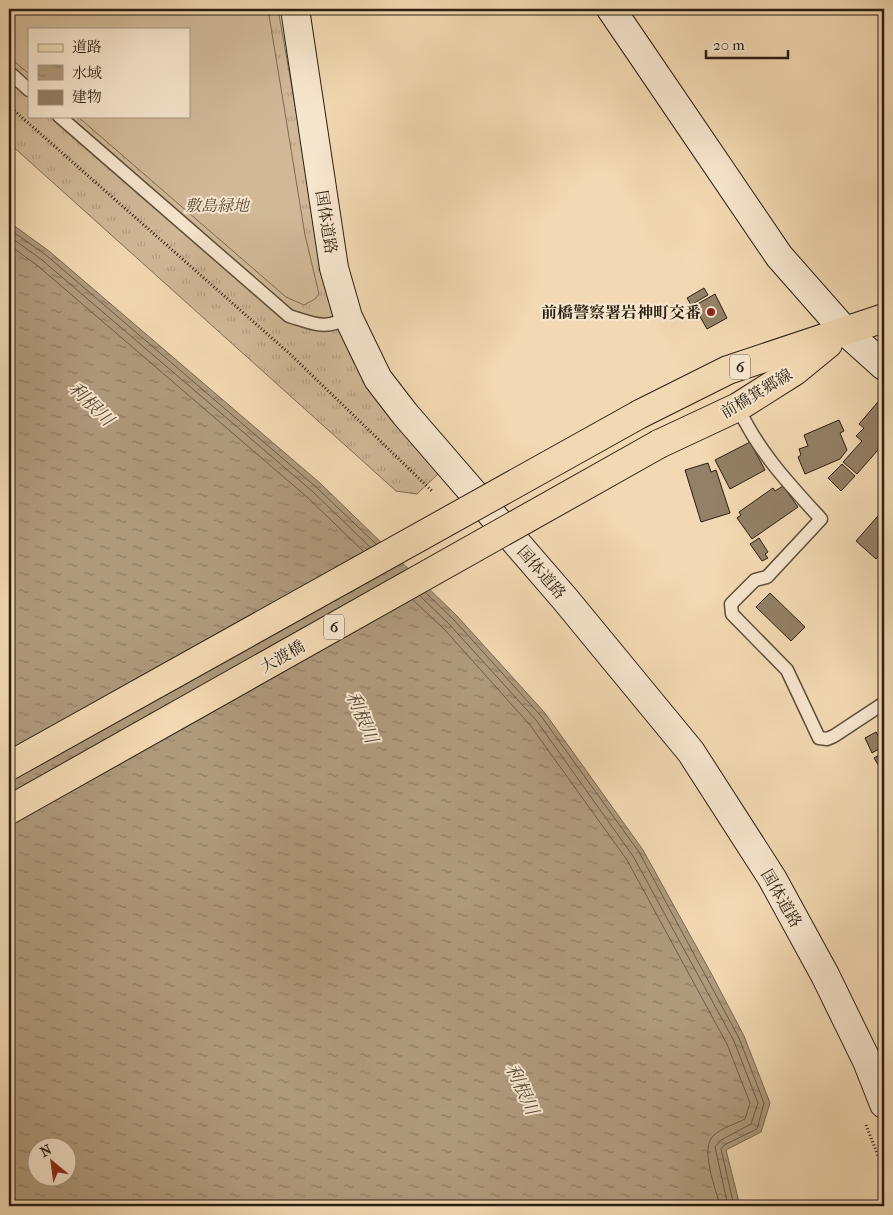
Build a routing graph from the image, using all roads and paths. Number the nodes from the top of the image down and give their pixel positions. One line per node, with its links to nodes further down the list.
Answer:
1 (295, 9): 7 (street, 国体道路)
2 (611, 9): 9 (street)
3 (9, 72): 4 (lane)
4 (28, 89)
5 (9, 106): 13 (path)
6 (61, 118): 7 (lane)
7 (348, 317): 17 (street, 国体道路)
8 (884, 318): 9 (main road, 前橋箕郷線 / 6)
9 (845, 331): 10 (street); 11 (main road, 前橋箕郷線 / 6); 15 (main road, 前橋箕郷線 / 6, bridge)
10 (884, 366)
11 (738, 406): 12 (main road, 前橋箕郷線 / 6); 14 (lane)
12 (659, 444): 16 (main road, 大渡橋 / 6, bridge)
13 (436, 496)
14 (884, 703)
15 (9, 766)
16 (9, 810)
17 (874, 1112): 18 (path)
18 (884, 1171)

